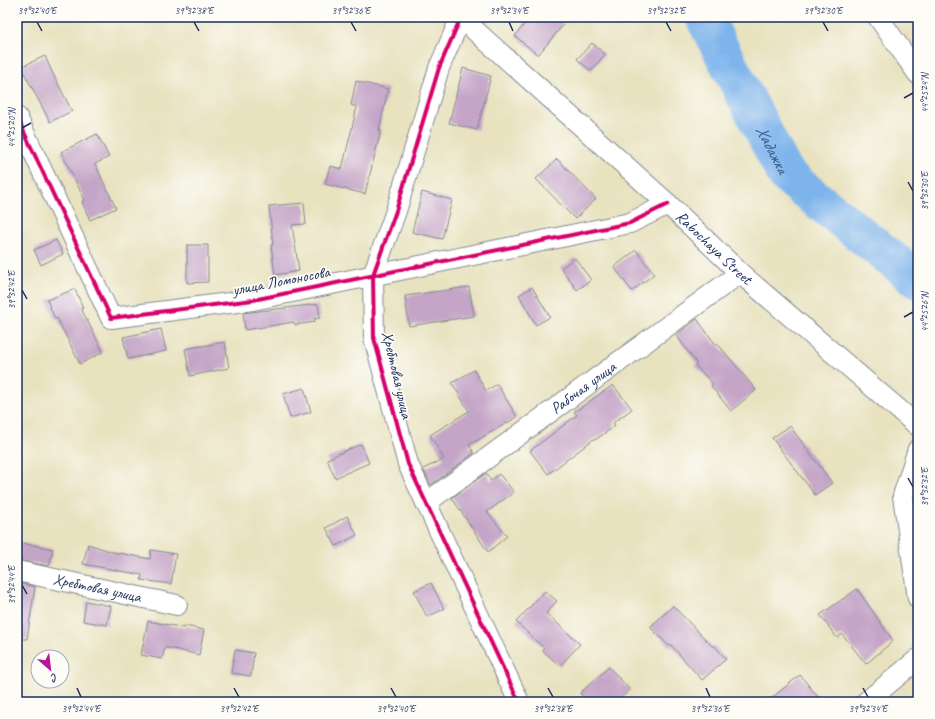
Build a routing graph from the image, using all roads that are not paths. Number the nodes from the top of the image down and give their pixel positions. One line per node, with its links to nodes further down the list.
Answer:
1 (460, 17): 5 (street, Rabochaya Street); 7 (street, Хребтовая улица)
2 (878, 17): 3 (street)
3 (918, 74)
4 (17, 117): 7 (street, улица Ломоносова)
5 (668, 204): 6 (street, Rabochaya Street); 7 (street, улица Ломоносова)
6 (740, 273): 8 (street, Rabochaya Street); 10 (street, Рабочая улица)
7 (373, 275): 10 (street, Хребтовая улица)
8 (918, 426)
9 (918, 449): 12 (street)
10 (426, 504): 15 (street, Хребтовая улица)
11 (17, 571): 13 (street, Хребтовая улица)
12 (918, 598)
13 (177, 605)
14 (918, 660): 16 (street)
15 (519, 702)
16 (866, 702)

